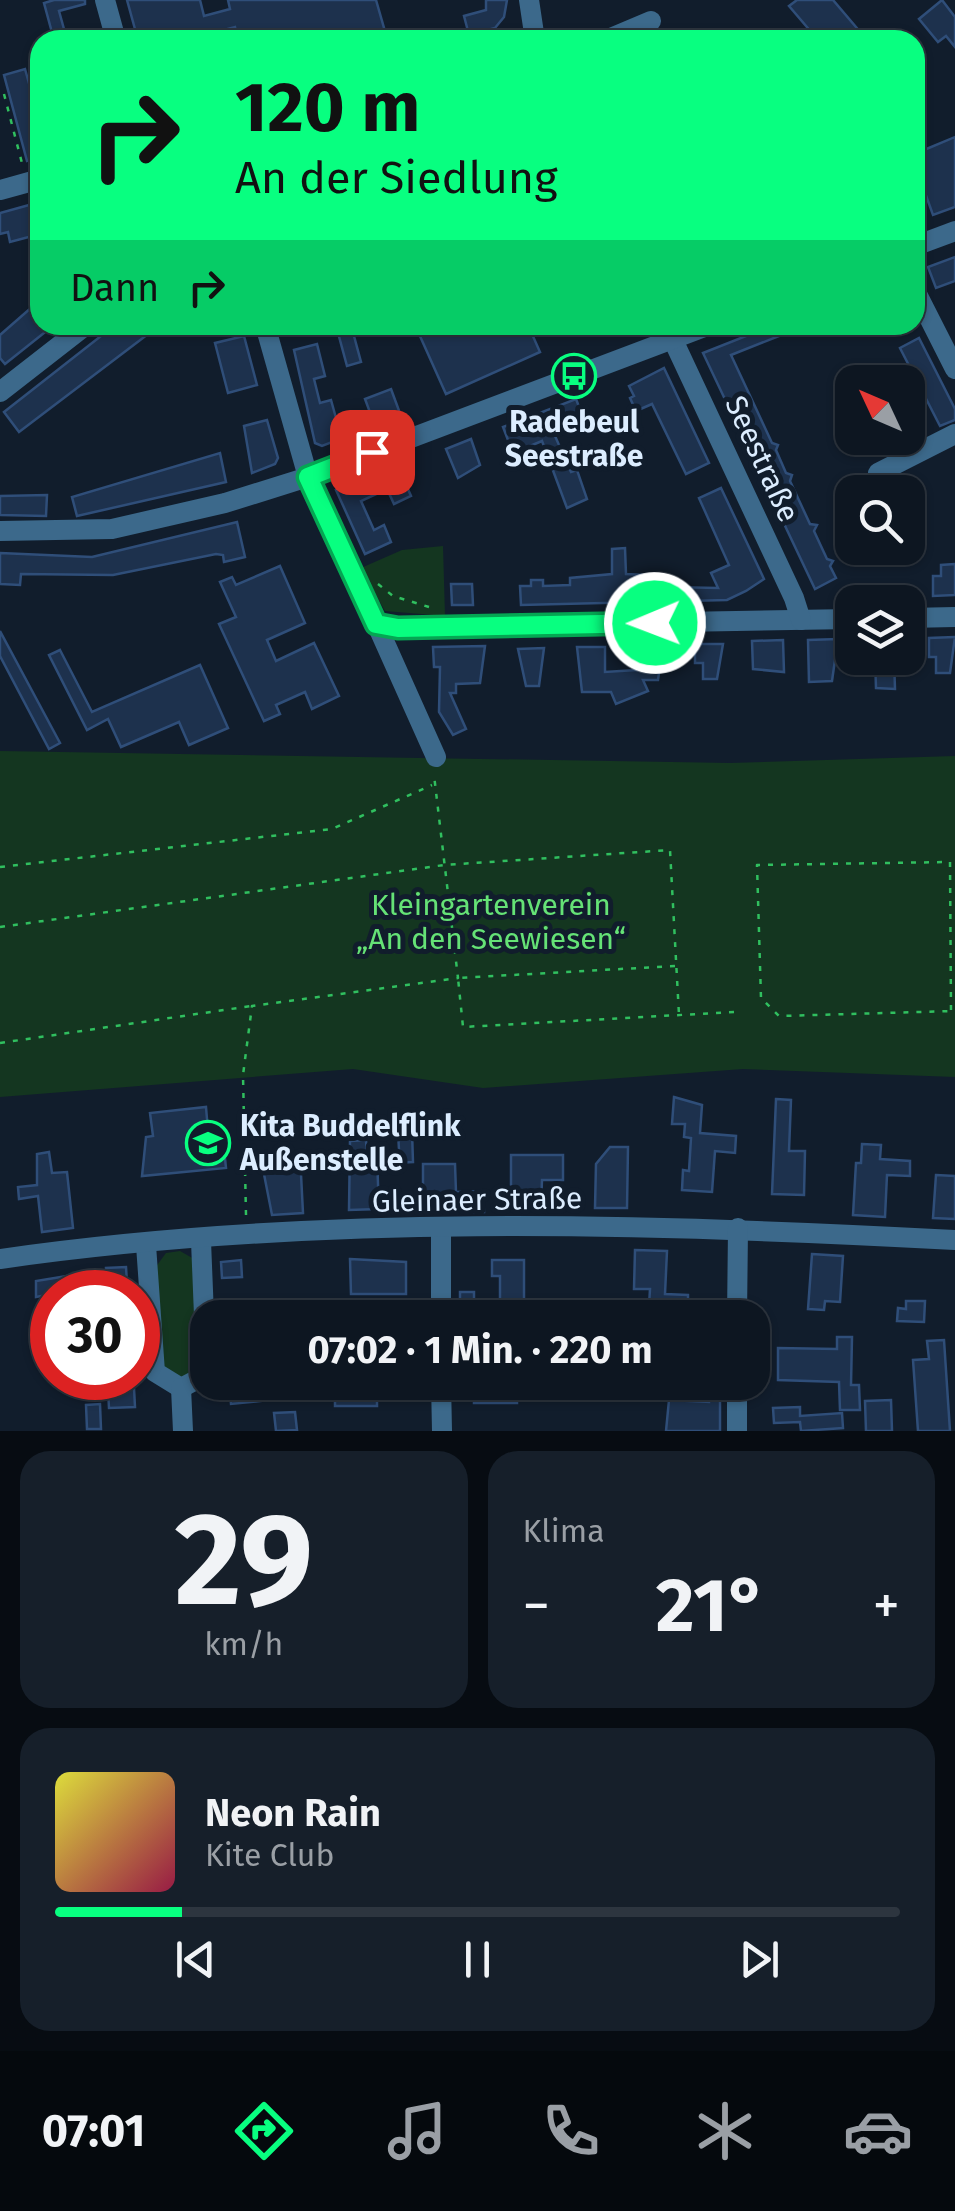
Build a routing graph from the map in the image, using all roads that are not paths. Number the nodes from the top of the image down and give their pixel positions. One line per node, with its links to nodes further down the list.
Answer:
1 (105, 0): 4 (street)
2 (529, 0): 5 (street)
3 (651, 21): 6 (street)
4 (113, 30)
5 (531, 30)
6 (630, 30)
7 (30, 182): 8 (street)
8 (0, 190)
9 (955, 231): 10 (street)
10 (925, 242)
11 (925, 310): 16 (street)
12 (73, 335): 17 (street)
13 (268, 335): 20 (street)
14 (663, 335): 20 (street)
15 (671, 335): 25 (street, Seestraße)
16 (955, 369)
17 (0, 392)
18 (955, 434): 19 (street)
19 (878, 473)
20 (308, 477): 21 (street); 26 (street)
21 (0, 531)
22 (955, 617): 23 (street)
23 (925, 618)
24 (835, 619): 25 (street)
25 (801, 620): 26 (street)
26 (376, 624): 27 (street)
27 (436, 756)
28 (440, 1228): 29 (street, Gleinaer Straße); 31 (street, Gleinaer Straße); 34 (street)
29 (738, 1228): 30 (street, Gleinaer Straße); 35 (street)
30 (955, 1240)
31 (201, 1241): 32 (street, Gleinaer Straße); 36 (street)
32 (146, 1244): 33 (street, Gleinaer Straße); 36 (street)
33 (0, 1260)
34 (441, 1300)
35 (738, 1300)
36 (181, 1388): 39 (street)
37 (442, 1400): 40 (street)
38 (737, 1400): 41 (street)
39 (183, 1431)
40 (442, 1431)
41 (736, 1431)

